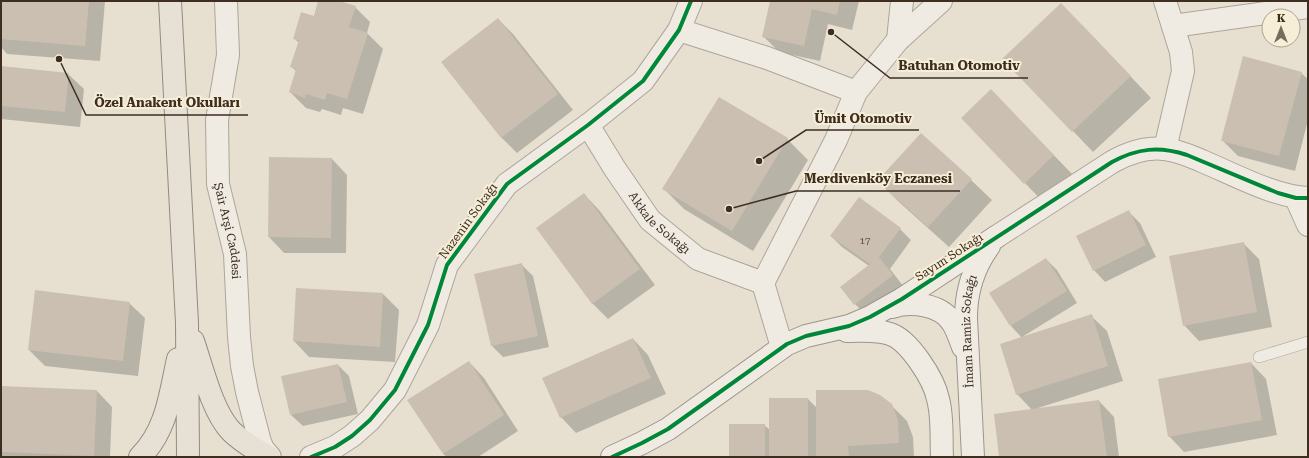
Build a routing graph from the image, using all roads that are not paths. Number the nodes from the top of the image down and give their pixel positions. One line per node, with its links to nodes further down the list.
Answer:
1 (170, 1): 19 (main road)
2 (226, 1): 27 (street, Şair Arşi Caddesi)
3 (691, 1): 9 (street, Nazenin Sokağı)
4 (902, 1): 10 (street)
5 (941, 1): 10 (street)
6 (1165, 1): 8 (street)
7 (1308, 7): 8 (street)
8 (1173, 26): 13 (street)
9 (679, 30): 11 (street); 12 (street, Nazenin Sokağı)
10 (898, 40): 11 (street)
11 (856, 92): 17 (street)
12 (588, 126): 17 (street, Akkale Sokağı); 28 (street, Nazenin Sokağı)
13 (1165, 149): 14 (street, Sayım Sokağı); 16 (street, Sayım Sokağı)
14 (1302, 198): 15 (street)
15 (1308, 225)
16 (996, 238): 18 (street, Sayım Sokağı); 24 (street, İmam Ramiz Sokağı)
17 (763, 283): 22 (street)
18 (883, 310): 20 (street, Sayım Sokağı); 24 (street)
19 (186, 322): 25 (main road); 26 (main road); 27 (main road)
20 (824, 332): 22 (street, Sayım Sokağı); 30 (street)
21 (1308, 342): 23 (lane)
22 (782, 347): 29 (street, Sayım Sokağı)
23 (1259, 358)
24 (969, 376): 31 (street, İmam Ramiz Sokağı)
25 (140, 457)
26 (188, 457)
27 (270, 457)
28 (311, 457)
29 (612, 457)
30 (942, 457)
31 (973, 457)

